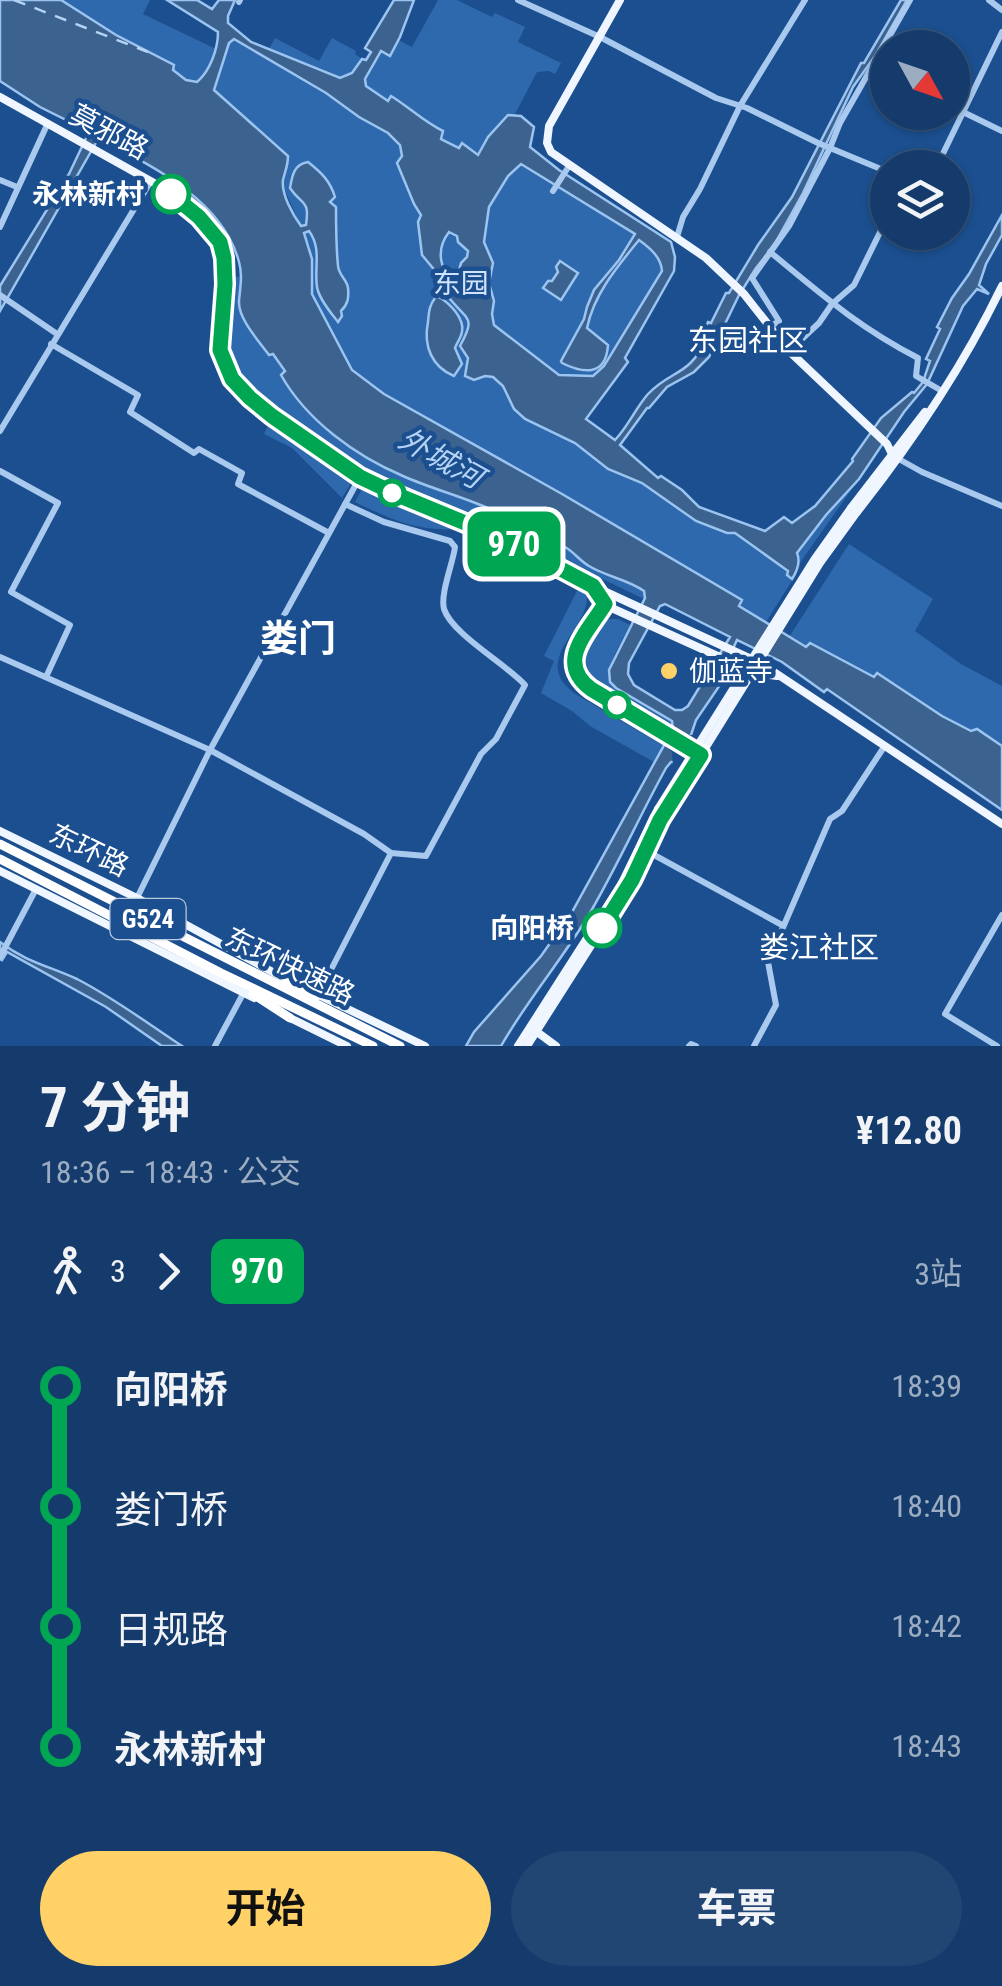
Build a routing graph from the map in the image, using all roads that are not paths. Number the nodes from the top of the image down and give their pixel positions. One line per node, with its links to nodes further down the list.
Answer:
1 (518, 0): 8 (street)
2 (620, 0): 8 (main road)
3 (804, 0): 11 (street)
4 (910, 0): 15 (street)
5 (989, 0): 6 (street)
6 (1002, 10)
7 (1002, 32): 10 (street)
8 (600, 37): 11 (street); 17 (main road)
9 (0, 97): 13 (main road, 莫邪路)
10 (970, 98)
11 (740, 106): 15 (street); 23 (street)
12 (970, 115): 14 (street)
13 (47, 124): 19 (main road, 莫邪路); 20 (street)
14 (1002, 131)
15 (825, 146): 16 (street); 25 (street)
16 (870, 165)
17 (567, 169): 21 (street); 23 (main road)
18 (0, 180): 20 (street)
19 (151, 181): 30 (street); 37 (main road, 莫邪路)
20 (18, 188): 22 (street)
21 (554, 189)
22 (0, 227)
23 (676, 237): 29 (main road)
24 (871, 250): 28 (street)
25 (770, 252): 28 (street); 29 (street)
26 (1002, 286): 33 (main road)
27 (4, 297): 30 (street)
28 (832, 304): 32 (street); 33 (street)
29 (770, 328): 32 (main road)
30 (57, 334): 31 (street)
31 (51, 344): 34 (street); 40 (street)
32 (788, 350): 35 (main road)
33 (942, 391): 35 (main road)
34 (0, 431)
35 (895, 456): 39 (street); 49 (main road, bridge)
36 (0, 471): 45 (street)
37 (360, 477): 38 (street); 41 (main road, 莫邪路)
38 (346, 504): 40 (street); 54 (street)
39 (1002, 506)
40 (329, 533): 48 (street)
41 (593, 586): 42 (main road, 莫邪路); 43 (main road, 莫邪路)
42 (612, 595): 43 (main road); 46 (main road, 莫邪路)
43 (605, 604): 46 (main road, 莫邪路); 49 (main road)
44 (0, 657): 45 (street)
45 (46, 677): 48 (street)
46 (781, 677): 47 (main road, 莫邪路)
47 (884, 746): 50 (main road, 莫邪路); 59 (street)
48 (210, 750): 54 (street); 57 (street)
49 (698, 753): 53 (main road, bridge)
50 (1002, 824)
51 (0, 831): 57 (main road, 东环路)
52 (0, 844): 66 (highway, 东环快速路 / G524)
53 (642, 849): 59 (street); 67 (main road)
54 (391, 852): 64 (street)
55 (2, 864): 56 (main road, 东环路); 61 (highway, 东环快速路 / G524)
56 (36, 888): 60 (street); 63 (main road, 东环路)
57 (136, 898): 62 (main road, 东环路)
58 (1002, 916): 77 (street)
59 (782, 925): 76 (street)
60 (0, 957)
61 (221, 973): 65 (highway); 70 (highway, 东环快速路 / G524)
62 (286, 980): 64 (main road, 东环路); 66 (highway)
63 (244, 992): 65 (main road, 东环路); 68 (street)
64 (318, 995): 72 (main road, 东环路)
65 (290, 1018): 69 (main road, 东环路)
66 (347, 1019): 71 (highway, 东环快速路 / G524)
67 (532, 1029): 73 (main road); 74 (main road); 75 (main road)
68 (214, 1046)
69 (346, 1046)
70 (373, 1046)
71 (400, 1046)
72 (424, 1046)
73 (518, 1046)
74 (527, 1046)
75 (556, 1046)
76 (754, 1046)
77 (998, 1046)

